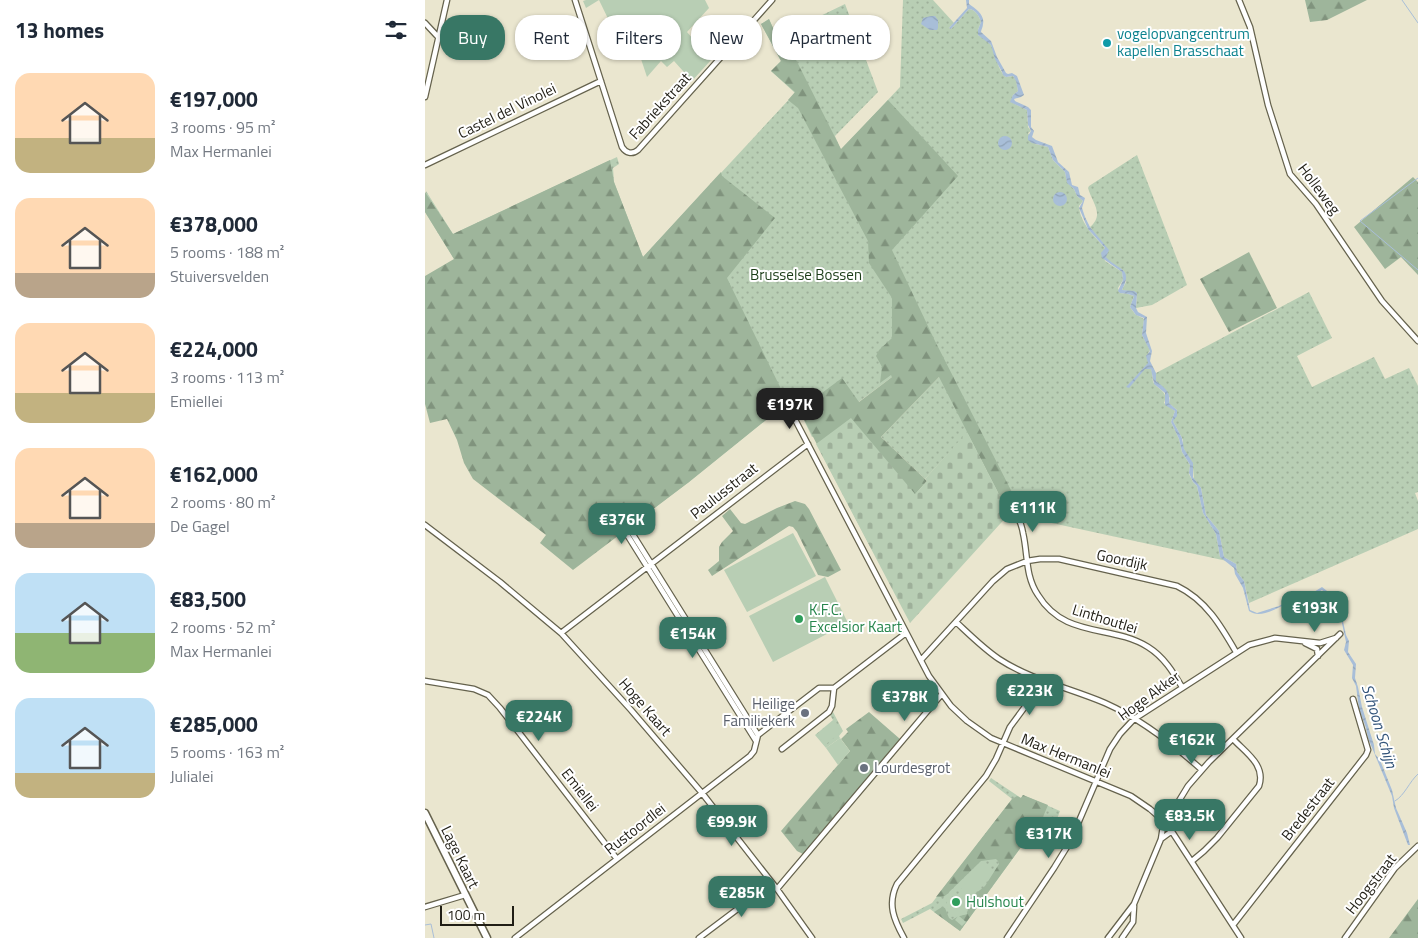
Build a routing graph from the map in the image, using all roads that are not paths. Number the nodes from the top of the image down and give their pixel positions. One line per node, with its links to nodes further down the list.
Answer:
1 (447, 0): 8 (street)
2 (575, 0): 9 (street)
3 (763, 0): 6 (street)
4 (772, 0): 6 (street, Fabriekstraat)
5 (1239, 0): 12 (street, Holleweg)
6 (767, 5): 9 (street, Fabriekstraat)
7 (425, 23): 8 (street)
8 (439, 38): 10 (street)
9 (601, 81): 11 (street, Castel del Vinolei)
10 (425, 98)
11 (425, 164)
12 (1418, 341)
13 (789, 408): 14 (street, Max Hermanlei)
14 (808, 444): 18 (street, Paulusstraat); 20 (street, Max Hermanlei)
15 (1016, 512): 17 (street, Linthoutlei)
16 (425, 526): 21 (street, Hoge Kaart)
17 (1027, 561): 19 (street, Goordijk); 25 (street, Goordijk); 30 (street, Linthoutlei)
18 (649, 565): 18 (street); 21 (street, Paulusstraat); 35 (street); 37 (street)
19 (956, 622): 27 (street, Goordijk); 29 (street)
20 (906, 632): 27 (street, Max Hermanlei); 31 (street)
21 (561, 633): 42 (street, Hoge Kaart)
22 (1341, 634): 23 (street)
23 (1336, 638): 24 (street, Hoge Akker); 26 (street)
24 (1297, 640): 25 (street, Hoge Akker); 26 (street, Hoge Akker)
25 (1236, 652): 30 (street, Hoge Akker)
26 (1318, 656): 36 (street)
27 (921, 660): 32 (street, Max Hermanlei)
28 (425, 681): 49 (street, Emiellei)
29 (1044, 681): 34 (street); 38 (street)
30 (1182, 687): 34 (street, Hoge Akker)
31 (834, 688): 35 (street); 39 (street)
32 (941, 695): 38 (street, Max Hermanlei); 52 (street)
33 (1353, 699): 56 (street, Bredestraat)
34 (1134, 719): 40 (street); 41 (street, Hoge Akker)
35 (758, 735): 37 (street, Rustoordlei)
36 (1233, 739): 40 (street); 50 (street)
37 (756, 741): 42 (street, Rustoordlei)
38 (1003, 743): 41 (street, Max Hermanlei); 61 (street)
39 (782, 749)
40 (1202, 770): 43 (street)
41 (1095, 782): 45 (street, Max Hermanlei); 62 (street, Hoge Akker)
42 (702, 793): 49 (street, Rustoordlei); 51 (street, Hoge Kaart)
43 (1174, 809): 45 (street); 46 (street)
44 (425, 813): 53 (street, Lage Kaart)
45 (1164, 820): 46 (street, Max Hermanlei); 47 (street)
46 (1171, 829): 47 (street); 50 (street, Max Hermanlei)
47 (1161, 840): 54 (street)
48 (1418, 846): 66 (street, Hoogstraat)
49 (617, 859): 58 (street, Rustoordlei)
50 (1192, 861): 56 (street, Max Hermanlei)
51 (772, 883): 52 (street, Hoge Kaart); 59 (street)
52 (777, 889): 60 (street, Hoge Kaart)
53 (465, 895): 55 (street); 57 (street, Lage Kaart)
54 (1134, 904): 63 (street); 64 (street)
55 (425, 907)
56 (1233, 925): 65 (street, Max Hermanlei)
57 (487, 938)
58 (515, 938)
59 (699, 938)
60 (811, 938)
61 (905, 938)
62 (1007, 938)
63 (1108, 938)
64 (1122, 938)
65 (1241, 938)
66 (1345, 938)

